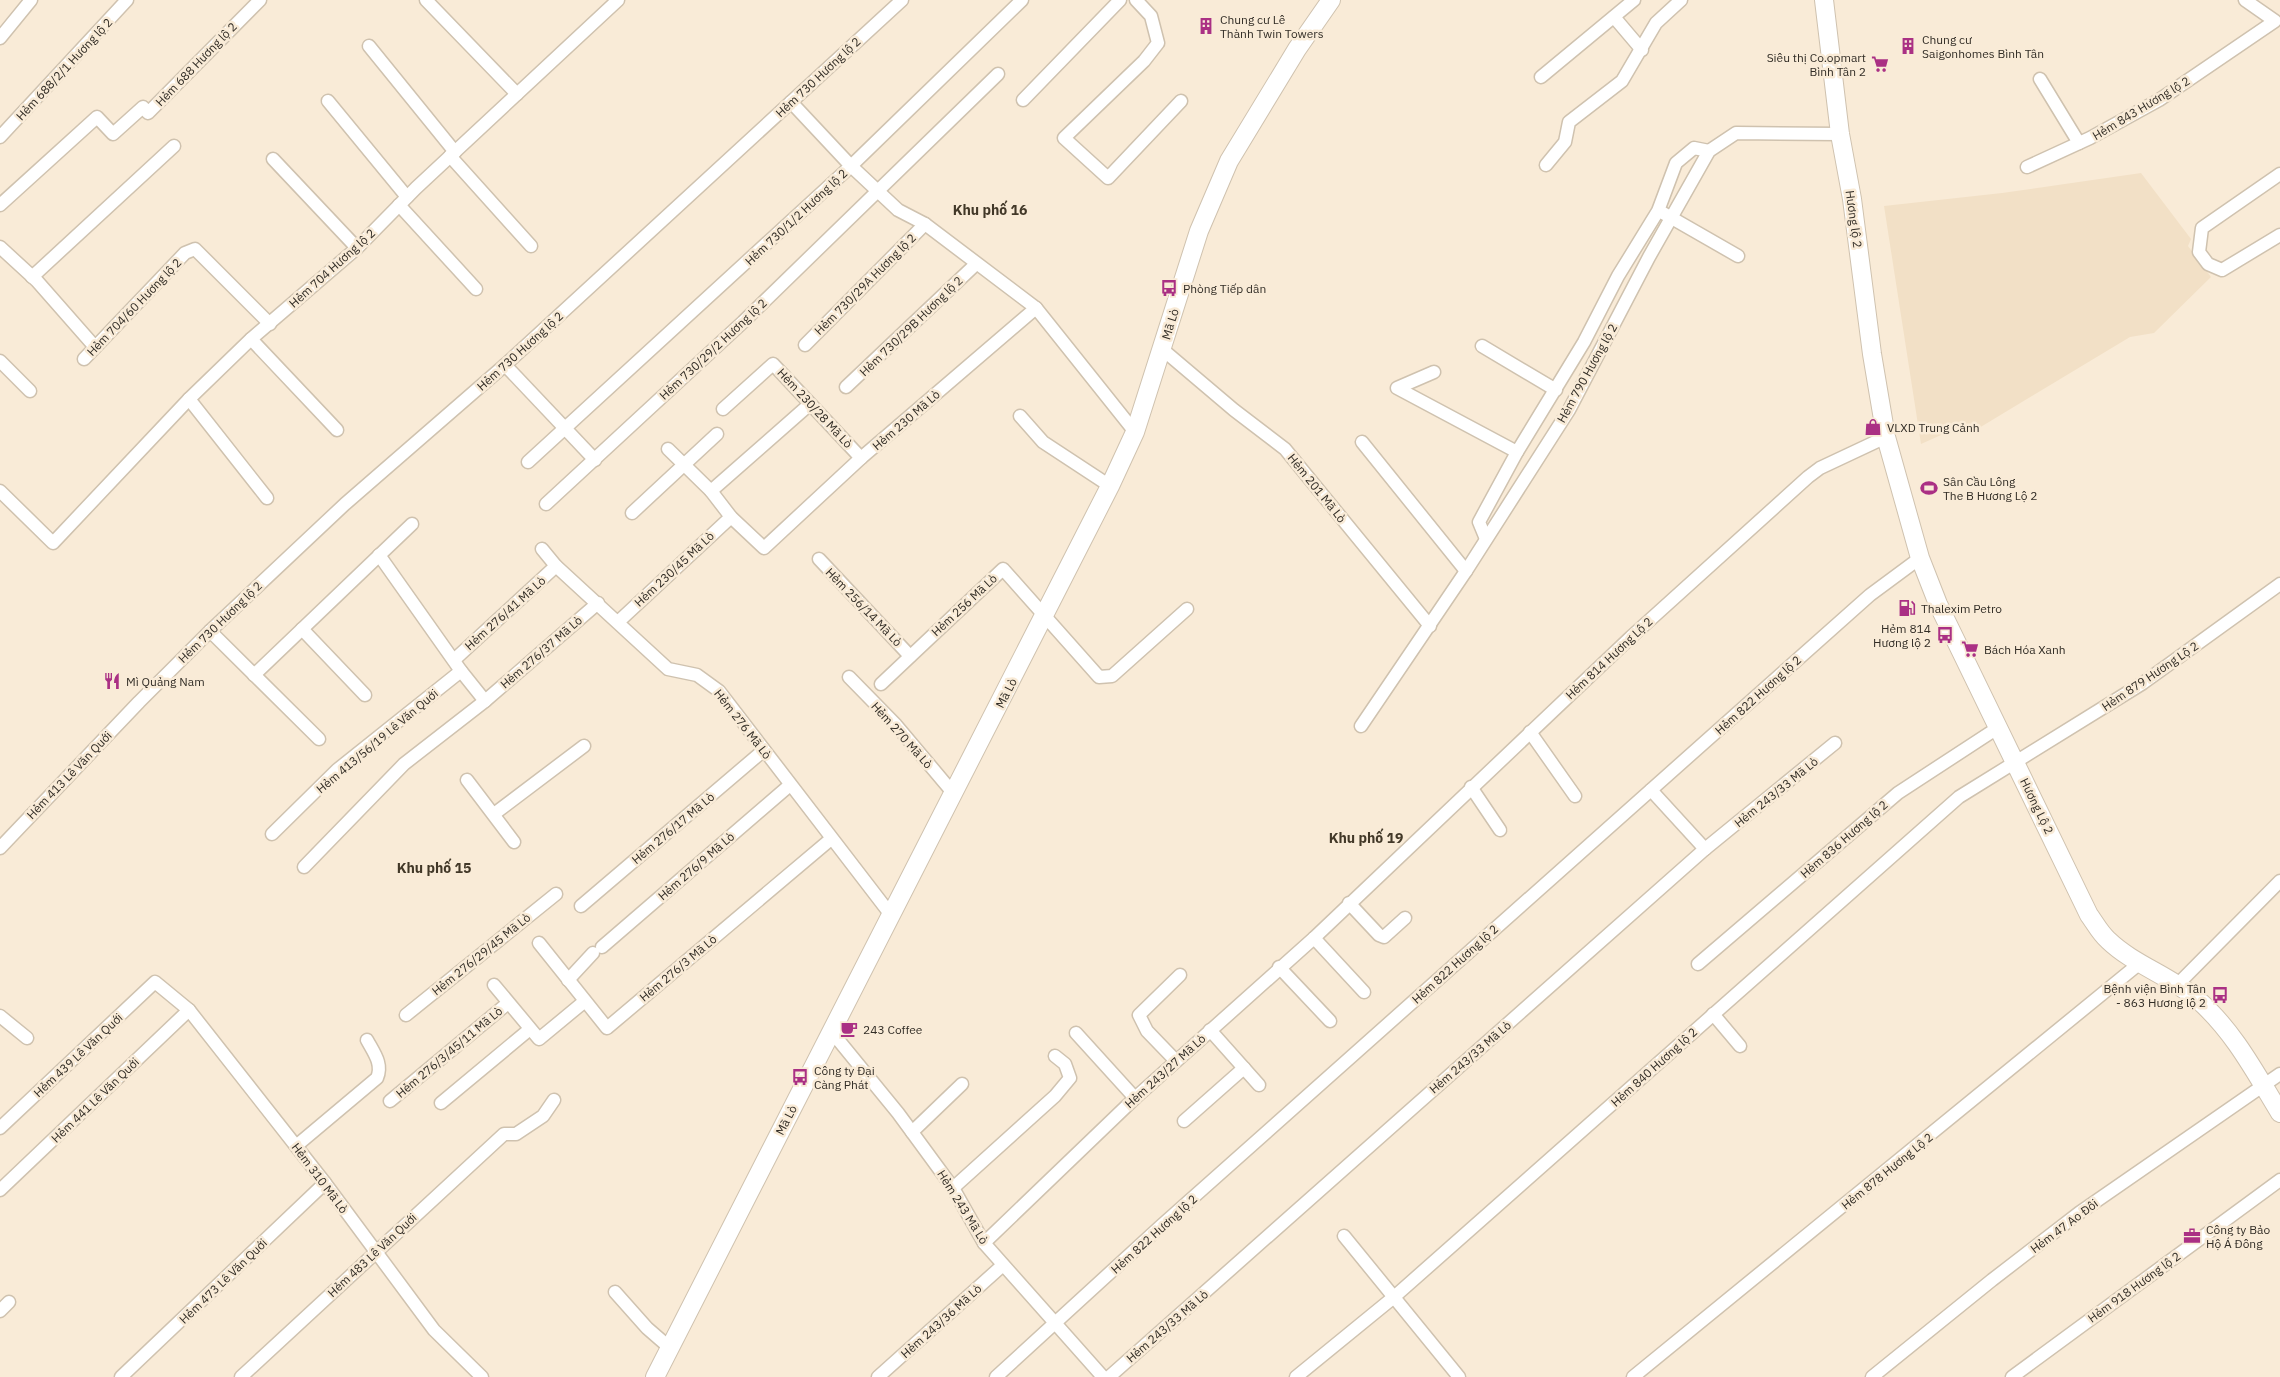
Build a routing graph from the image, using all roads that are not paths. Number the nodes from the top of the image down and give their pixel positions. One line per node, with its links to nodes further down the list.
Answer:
1 (31, 0): 16 (street)
2 (126, 0): 28 (street, Hẻm 688/2/1 Hương lộ 2)
3 (260, 0): 40 (street, Hẻm 688 Hương lộ 2)
4 (426, 0): 22 (street)
5 (618, 0): 22 (street, Hẻm 704 Hương lộ 2)
6 (902, 0): 26 (street, Hẻm 730 Hương lộ 2)
7 (1022, 0): 35 (street, Hẻm 730/1/2 Hương lộ 2)
8 (1120, 0): 24 (street)
9 (1136, 0): 25 (street)
10 (1331, 0): 58 (main road, Mã Lò)
11 (1634, 0): 15 (street)
12 (1681, 0): 18 (street)
13 (1824, 0): 27 (main road, Hương lộ 2)
14 (2245, 0): 29 (street, Hẻm 843 Hương lộ 2)
15 (1614, 17): 18 (street); 20 (street)
16 (0, 38)
17 (369, 46): 32 (street)
18 (1642, 50): 34 (street)
19 (998, 74): 38 (street, Hẻm 730/29/2 Hương lộ 2)
20 (1541, 77)
21 (2040, 78): 29 (street)
22 (517, 94): 32 (street, Hẻm 704 Hương lộ 2)
23 (328, 100): 39 (street)
24 (1023, 100)
25 (1181, 101)
26 (791, 102): 35 (street); 61 (street, Hẻm 730 Hương lộ 2)
27 (1840, 134): 31 (street, Hẻm 790 Hương lộ 2); 74 (main road, Hương lộ 2)
28 (0, 137)
29 (2079, 143): 36 (street, Hẻm 843 Hương lộ 2)
30 (174, 146): 50 (street)
31 (1708, 150): 41 (street); 42 (street, Hẻm 790 Hương lộ 2)
32 (452, 154): 39 (street, Hẻm 704 Hương lộ 2); 45 (street)
33 (273, 159): 47 (street)
34 (1546, 165)
35 (851, 166): 38 (street); 70 (street, Hẻm 730/1/2 Hương lộ 2)
36 (2027, 167)
37 (2280, 174): 44 (street)
38 (876, 191): 43 (street); 79 (street, Hẻm 730/29/2 Hương lộ 2)
39 (403, 201): 47 (street, Hẻm 704 Hương lộ 2); 51 (street)
40 (0, 205)
41 (1658, 211): 42 (street); 64 (street)
42 (1670, 218): 48 (street); 90 (street, Hẻm 790 Hương lộ 2)
43 (925, 224): 49 (street); 55 (street, Hẻm 730/29A Hương lộ 2)
44 (2280, 235)
45 (531, 246)
46 (0, 247): 50 (street)
47 (357, 248): 53 (street, Hẻm 704 Hương lộ 2)
48 (1738, 256)
49 (976, 264): 52 (street); 63 (street, Hẻm 730/29B Hương lộ 2)
50 (32, 277): 57 (street)
51 (476, 289)
52 (1036, 308): 72 (street); 78 (street, Hẻm 230 Mã Lò)
53 (270, 324): 54 (street, Hẻm 704 Hương lộ 2); 57 (street, Hẻm 704/60 Hương lộ 2)
54 (251, 339): 66 (street, Hẻm 704 Hương lộ 2); 71 (street)
55 (805, 345)
56 (1482, 346): 64 (street)
57 (95, 347): 59 (street, Hẻm 704/60 Hương lộ 2)
58 (1162, 350): 72 (main road, Mã Lò); 102 (street, Hẻm 201 Mã Lò)
59 (84, 359)
60 (0, 361): 65 (street)
61 (505, 365): 70 (street); 104 (street, Hẻm 730 Hương lộ 2)
62 (1434, 372): 77 (street)
63 (846, 387)
64 (1556, 390): 77 (street)
65 (30, 391)
66 (189, 399): 83 (street, Hẻm 704 Hương lộ 2); 85 (street)
67 (810, 404): 68 (street, Hẻm 230/28 Mã Lò); 78 (street, Hẻm 230/28 Mã Lò); 84 (street)
68 (723, 409)
69 (1020, 416): 82 (street)
70 (565, 428): 79 (street); 80 (street, Hẻm 730/1/2 Hương lộ 2)
71 (337, 430)
72 (1135, 432): 82 (main road, Mã Lò)
73 (717, 434): 81 (street)
74 (1886, 437): 93 (main road, Hương Lộ 2); 116 (street, Hẻm 814 Hương Lộ 2)
75 (1362, 442): 96 (street)
76 (668, 449): 81 (street, Hẻm 230 Mã Lò)
77 (1517, 452): 90 (street)
78 (861, 458): 88 (street, Hẻm 230 Mã Lò)
79 (595, 460): 86 (street, Hẻm 730/29/2 Hương lộ 2)
80 (528, 462)
81 (683, 466): 84 (street, Hẻm 230 Mã Lò); 87 (street)
82 (1110, 486): 100 (main road, Mã Lò)
83 (0, 491)
84 (711, 492): 88 (street, Hẻm 230 Mã Lò)
85 (267, 498)
86 (546, 504)
87 (632, 513)
88 (731, 517): 101 (street, Hẻm 230/45 Mã Lò)
89 (412, 524): 92 (street)
90 (1486, 539): 96 (street, Hẻm 790 Hương lộ 2)
91 (542, 549): 95 (street, Hẻm 276 Mã Lò)
92 (379, 555): 103 (street); 106 (street)
93 (1920, 558): 115 (main road, Hương Lộ 2); 125 (street, Hẻm 822 Hương lộ 2)
94 (818, 559): 105 (street, Hẻm 256/14 Mã Lò)
95 (556, 566): 98 (street, Hẻm 276 Mã Lò); 106 (street, Hẻm 276/41 Mã Lò)
96 (1466, 571): 102 (street, Hẻm 790 Hương lộ 2)
97 (2280, 584): 121 (street, Hẻm 879 Hương Lộ 2)
98 (598, 603): 101 (street, Hẻm 276 Mã Lò); 112 (street, Hẻm 276/37 Mã Lò)
99 (1187, 609): 100 (street)
100 (1046, 615): 105 (street, Hẻm 256 Mã Lò); 126 (main road, Mã Lò)
101 (618, 622): 120 (street, Hẻm 276 Mã Lò)
102 (1430, 626): 114 (street, Hẻm 790 Hương lộ 2)
103 (302, 629): 108 (street); 111 (street)
104 (210, 631): 108 (street); 113 (street, Hẻm 730 Hương lộ 2)
105 (910, 656): 110 (street, Hẻm 256 Mã Lò)
106 (454, 660): 107 (street)
107 (461, 671): 112 (street); 130 (street, Hẻm 413/56/19 Lê Văn Quới)
108 (254, 675): 117 (street)
109 (848, 677): 126 (street, Hẻm 270 Mã Lò)
110 (881, 684)
111 (366, 695)
112 (485, 700): 135 (street, Hẻm 276/37 Mã Lò)
113 (139, 702): 133 (street, Hẻm 413 Lê Văn Quới)
114 (1361, 726)
115 (1999, 727): 121 (main road, Hương Lộ 2); 145 (street, Hẻm 836 Hương lộ 2)
116 (1530, 732): 124 (street, Hẻm 814 Hương Lộ 2); 127 (street)
117 (319, 739)
118 (1835, 743): 134 (street, Hẻm 243/33 Mã Lò)
119 (584, 746): 128 (street)
120 (764, 750): 123 (street, Hẻm 276 Mã Lò); 139 (street, Hẻm 276/17 Mã Lò)
121 (2015, 760): 144 (main road, Hương Lộ 2); 156 (street, Hẻm 840 Hương lộ 2)
122 (467, 780): 128 (street)
123 (790, 785): 131 (street, Hẻm 276 Mã Lò); 148 (street, Hẻm 276/9 Mã Lò)
124 (1471, 787): 129 (street); 138 (street, Hẻm 814 Hương Lộ 2)
125 (1651, 790): 134 (street); 193 (street, Hẻm 822 Hương lộ 2)
126 (954, 794): 140 (main road, Mã Lò)
127 (1575, 796)
128 (494, 814): 132 (street)
129 (1500, 830)
130 (272, 834)
131 (831, 839): 140 (street, Hẻm 276 Mã Lò); 153 (street, Hẻm 276/3 Mã Lò)
132 (514, 842)
133 (0, 848)
134 (1705, 849): 202 (street, Hẻm 243/33 Mã Lò)
135 (304, 867)
136 (2280, 881): 150 (street)
137 (556, 894): 157 (street, Hẻm 276/29/45 Mã Lò)
138 (1349, 903): 141 (street); 142 (street, Hẻm 243/27 Mã Lò)
139 (581, 906)
140 (891, 915): 162 (main road, Mã Lò)
141 (1405, 918)
142 (1314, 938): 146 (street, Hẻm 243/27 Mã Lò); 152 (street)
143 (539, 943): 148 (street, Hẻm 276/3 Mã Lò)
144 (2140, 963): 150 (main road, Hương Lộ 2); 205 (street, Hẻm 878 Hương Lộ 2)
145 (1698, 964)
146 (1279, 967): 159 (street); 161 (street, Hẻm 243/27 Mã Lò)
147 (1180, 976): 168 (street)
148 (568, 980): 153 (street, Hẻm 276/3 Mã Lò)
149 (155, 982): 155 (street, Hẻm 310 Mã Lò); 180 (street, Hẻm 439 Lê Văn Quới)
150 (2178, 984): 173 (main road, Hương Lộ 2)
151 (494, 985): 154 (street)
152 (1364, 992)
153 (585, 1001): 160 (street)
154 (508, 1003): 160 (street); 176 (street, Hẻm 276/3/45/11 Mã Lò)
155 (189, 1010): 182 (street, Hẻm 310 Mã Lò); 186 (street, Hẻm 441 Lê Văn Quới)
156 (1713, 1014): 166 (street); 192 (street, Hẻm 840 Hương lộ 2)
157 (406, 1015)
158 (0, 1016): 164 (street)
159 (1330, 1021)
160 (530, 1029): 177 (street)
161 (1210, 1030): 168 (street, Hẻm 243/27 Mã Lò); 169 (street)
162 (831, 1031): 181 (street, Hẻm 243 Mã Lò); 194 (main road, Mã Lò)
163 (1076, 1033): 174 (street)
164 (27, 1038)
165 (367, 1040): 182 (street)
166 (1740, 1046)
167 (1055, 1056): 185 (street)
168 (1176, 1061): 174 (street, Hẻm 243/27 Mã Lò)
169 (1244, 1068): 172 (street); 179 (street)
170 (2280, 1074): 173 (street, Hẻm 47 Ao Đôi)
171 (962, 1084): 181 (street)
172 (1258, 1085)
173 (2263, 1086): 178 (main road, Hương Lộ 2); 206 (street, Hẻm 47 Ao Đôi)
174 (1135, 1098): 188 (street, Hẻm 243/27 Mã Lò)
175 (554, 1100): 189 (street, Hẻm 483 Lê Văn Quới)
176 (390, 1101)
177 (441, 1103)
178 (2280, 1113)
179 (1184, 1121)
180 (0, 1128)
181 (912, 1132): 185 (street, Hẻm 243 Mã Lò)
182 (296, 1146): 184 (street, Hẻm 310 Mã Lò)
183 (2280, 1180): 207 (street, Hẻm 918 Hương lộ 2)
184 (324, 1183): 189 (street, Hẻm 310 Mã Lò); 195 (street, Hẻm 473 Lê Văn Quới)
185 (954, 1188): 188 (street, Hẻm 243 Mã Lò)
186 (0, 1190)
187 (1344, 1236): 192 (street)
188 (984, 1242): 190 (street, Hẻm 243 Mã Lò)
189 (374, 1252): 196 (street, Hẻm 483 Lê Văn Quới); 197 (street, Hẻm 310 Mã Lò)
190 (1003, 1265): 193 (street, Hẻm 243 Mã Lò); 199 (street, Hẻm 243/36 Mã Lò)
191 (615, 1292): 194 (street)
192 (1394, 1297): 203 (street, Hẻm 840 Hương lộ 2); 204 (street)
193 (1056, 1324): 200 (street, Hẻm 822 Hương lộ 2); 201 (street, Hẻm 243 Mã Lò)
194 (670, 1348): 198 (main road, Mã Lò)
195 (121, 1377)
196 (241, 1377)
197 (482, 1377)
198 (655, 1377)
199 (878, 1377)
200 (996, 1377)
201 (1103, 1377)
202 (1108, 1377)
203 (1296, 1377)
204 (1459, 1377)
205 (1633, 1377)
206 (1872, 1377)
207 (2012, 1377)

